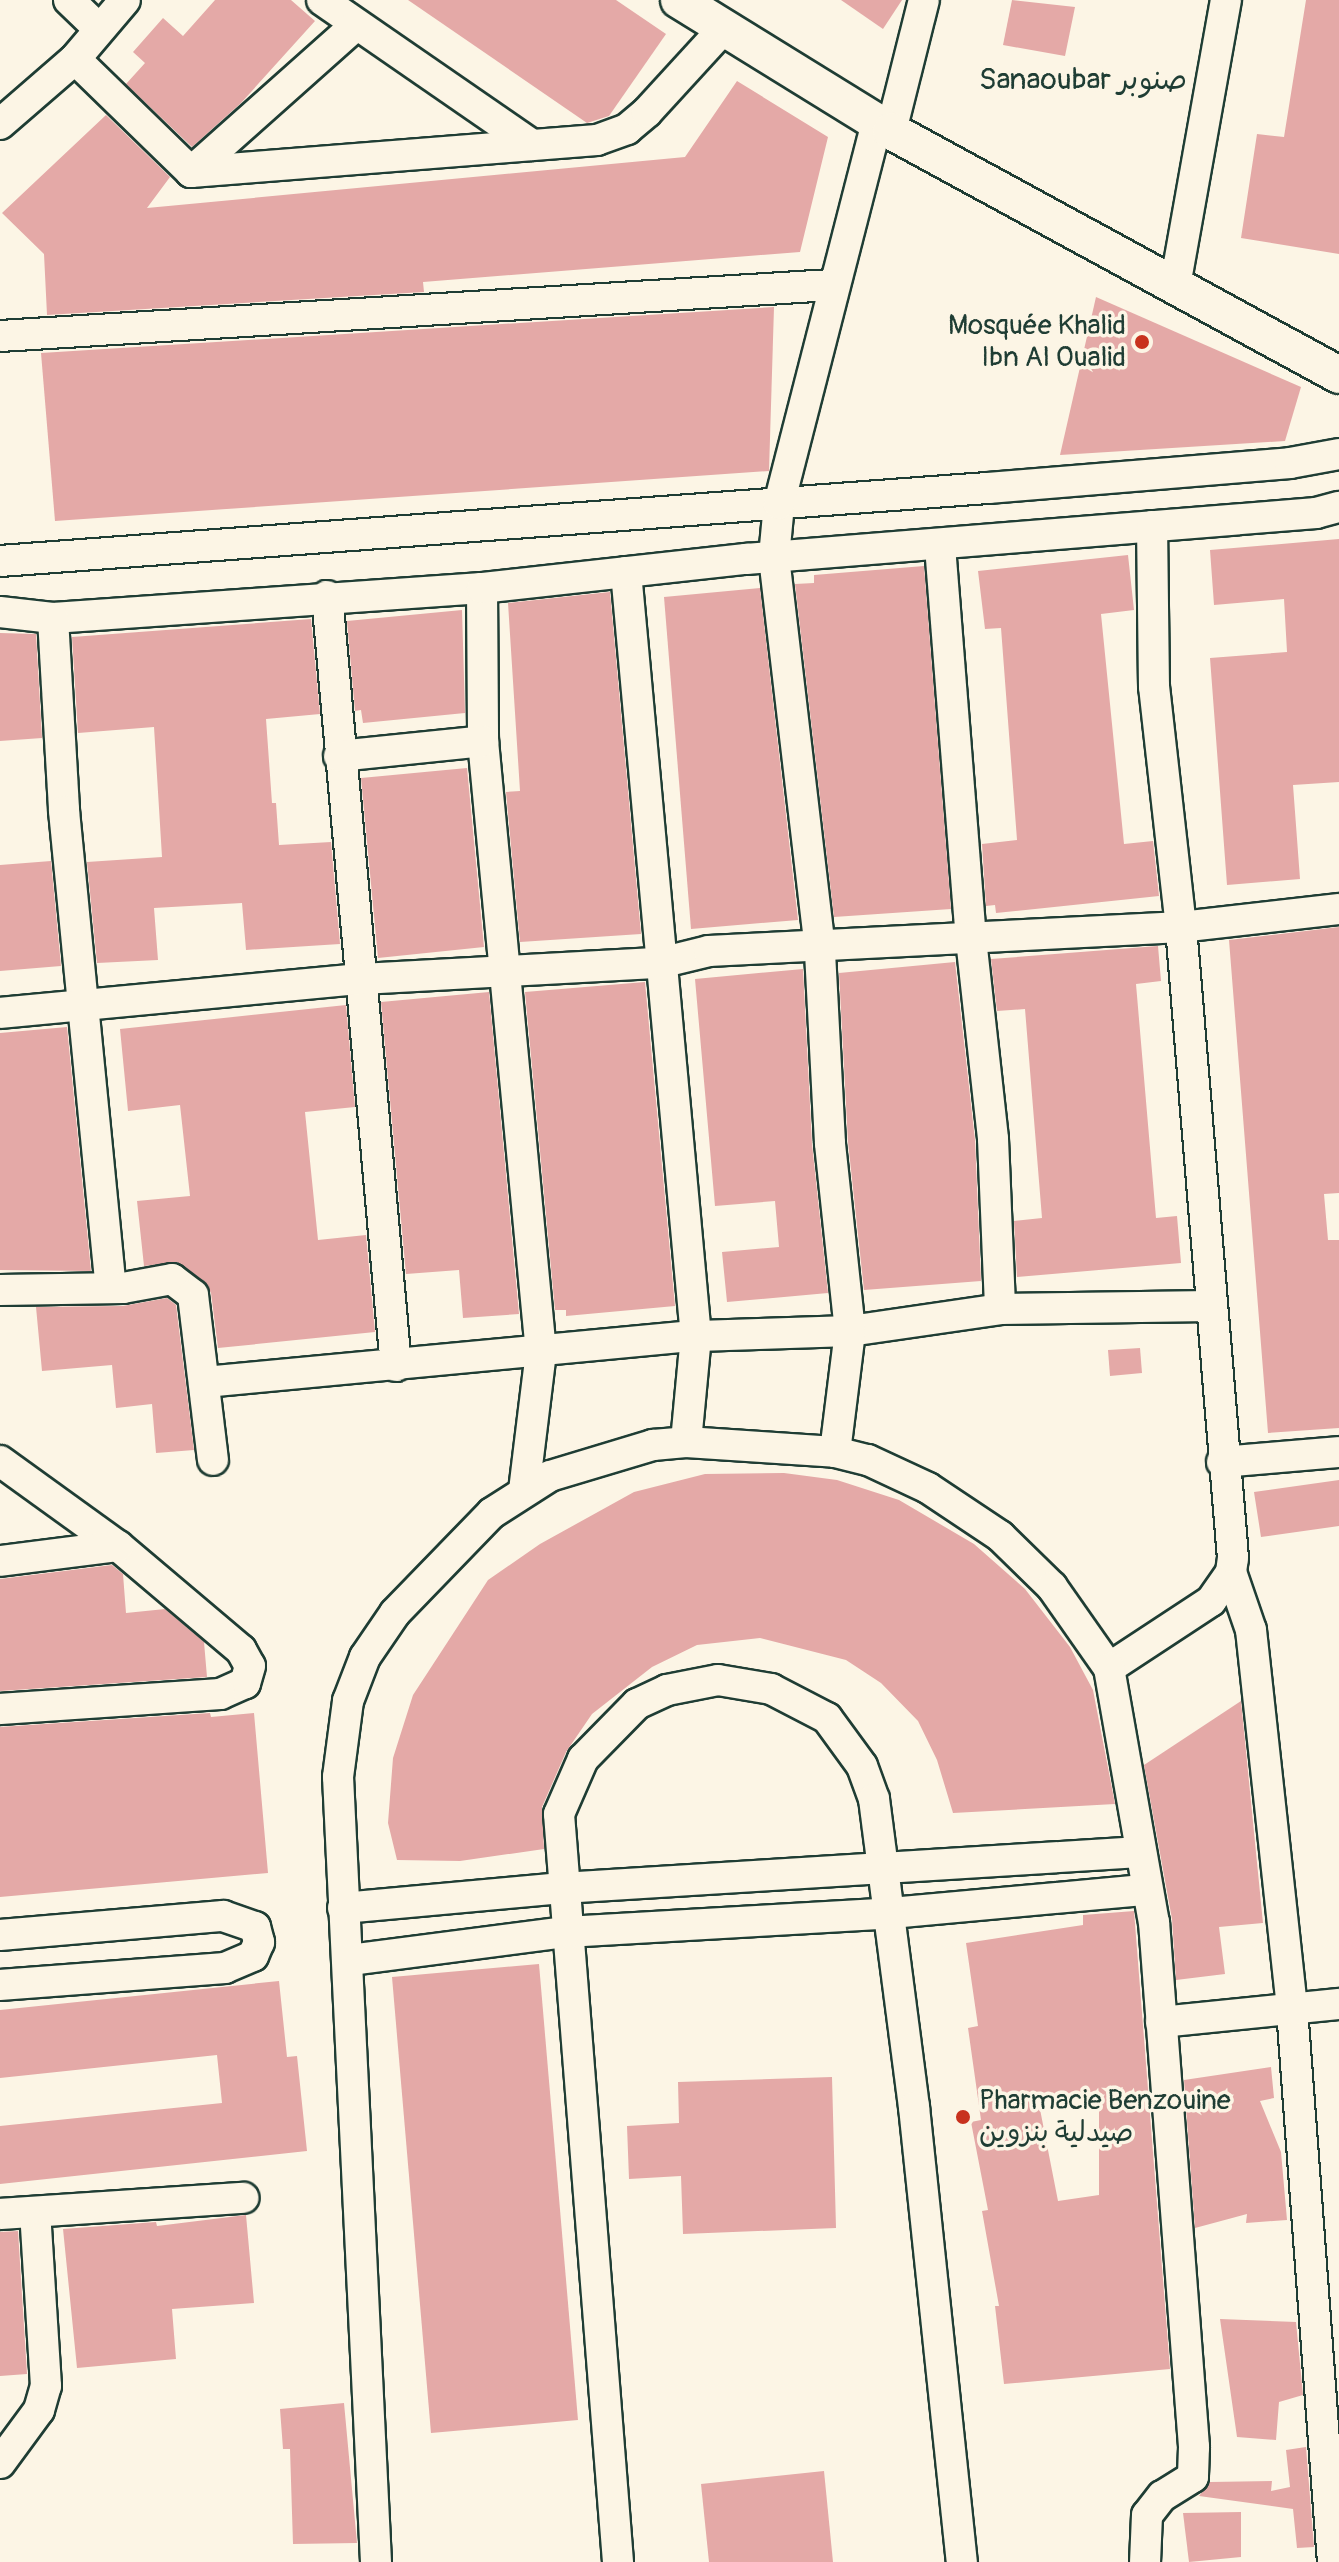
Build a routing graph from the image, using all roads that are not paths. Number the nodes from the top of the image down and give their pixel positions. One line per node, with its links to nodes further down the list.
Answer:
1 (69, 0): 8 (street)
2 (125, 0): 8 (street)
3 (322, 0): 7 (street)
4 (679, 0): 9 (street)
5 (924, 0): 12 (street)
6 (1226, 0): 16 (street)
7 (356, 25): 13 (street); 14 (street)
8 (98, 28): 10 (street)
9 (723, 29): 12 (street); 13 (street)
10 (75, 59): 11 (street); 14 (street)
11 (0, 123)
12 (884, 126): 15 (street); 16 (street)
13 (532, 145): 14 (street)
14 (191, 172)
15 (832, 285): 17 (street); 20 (street)
16 (1175, 286): 18 (street)
17 (0, 336)
18 (1339, 375)
19 (1339, 454): 20 (street)
20 (779, 504): 24 (street); 25 (street)
21 (1339, 507): 22 (street)
22 (1152, 526): 23 (street); 34 (street)
23 (940, 546): 24 (street); 35 (street)
24 (774, 557): 26 (street); 36 (street)
25 (0, 561)
26 (626, 572): 27 (street); 37 (street)
27 (482, 588): 28 (street); 31 (street)
28 (327, 596): 30 (street); 32 (street)
29 (0, 612): 30 (street)
30 (53, 618): 40 (street)
31 (483, 741): 32 (street); 38 (street)
32 (339, 756): 39 (street)
33 (1339, 909): 34 (street)
34 (1181, 927): 35 (street); 44 (street)
35 (971, 939): 36 (street); 45 (street)
36 (820, 949): 37 (street); 46 (street)
37 (660, 963): 38 (street); 47 (street)
38 (507, 970): 39 (street); 48 (street)
39 (361, 979): 40 (street); 49 (street)
40 (83, 1008): 41 (street); 42 (street)
41 (0, 1013)
42 (111, 1288): 43 (street); 50 (street)
43 (0, 1290)
44 (1210, 1306): 45 (street); 56 (street)
45 (1000, 1309): 46 (street)
46 (850, 1331): 47 (street); 52 (street)
47 (696, 1336): 48 (street); 51 (street)
48 (541, 1352): 49 (street); 57 (street)
49 (396, 1366): 50 (street)
50 (205, 1382): 54 (street)
51 (686, 1442): 52 (street); 57 (street)
52 (835, 1452): 61 (street)
53 (1339, 1452): 56 (street)
54 (213, 1460)
55 (0, 1461): 58 (street)
56 (1222, 1462): 60 (street)
57 (524, 1490): 67 (street)
58 (118, 1546): 59 (street); 62 (street)
59 (0, 1561)
60 (1231, 1572): 61 (street); 74 (street)
61 (1109, 1668): 63 (street)
62 (0, 1709)
63 (1140, 1852): 64 (street); 66 (street)
64 (886, 1870): 65 (street); 65 (street); 68 (street)
65 (562, 1888): 67 (street); 69 (street)
66 (1146, 1890): 68 (street); 75 (street)
67 (343, 1908): 71 (street)
68 (891, 1913): 69 (street); 82 (street)
69 (566, 1932): 71 (street); 81 (street)
70 (0, 1935): 72 (street)
71 (350, 1960): 80 (street)
72 (0, 1985)
73 (1339, 2004): 74 (street)
74 (1292, 2009): 75 (street); 84 (street)
75 (1161, 2022): 83 (street)
76 (243, 2198): 77 (street)
77 (35, 2212): 78 (street); 79 (street)
78 (0, 2214)
79 (0, 2463)
80 (376, 2562)
81 (618, 2562)
82 (962, 2562)
83 (1145, 2562)
84 (1333, 2562)

